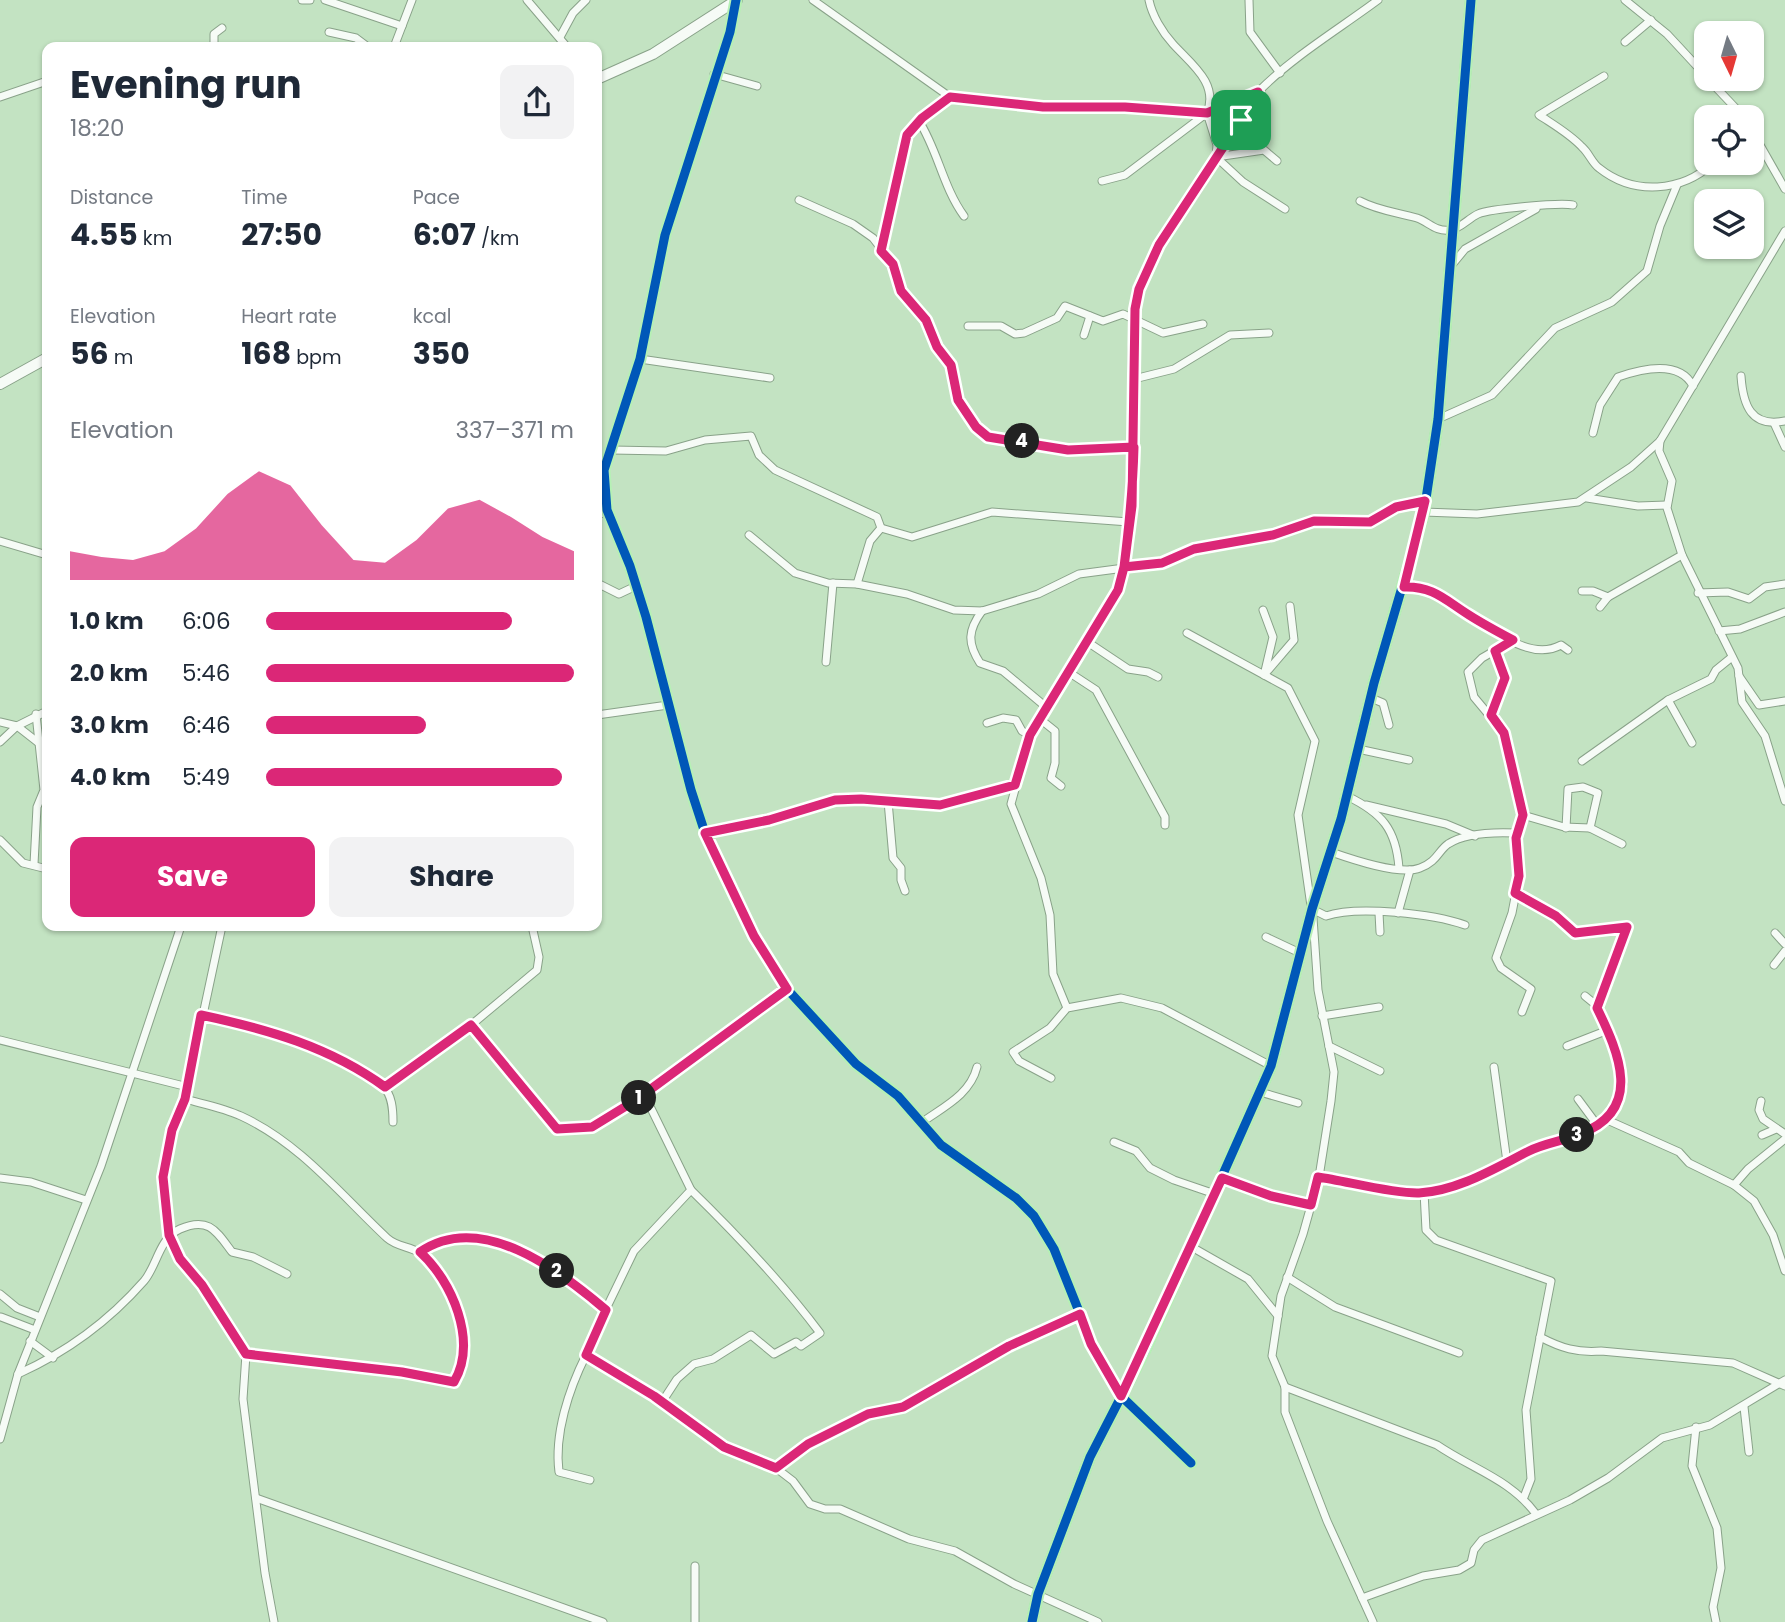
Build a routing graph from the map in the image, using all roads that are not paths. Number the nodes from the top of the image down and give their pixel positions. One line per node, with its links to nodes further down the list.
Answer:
1 (302, 0): 2 (street)
2 (310, 0)
3 (324, 0): 15 (street)
4 (412, 0): 15 (street)
5 (527, 0): 18 (street)
6 (586, 0): 18 (street)
7 (737, 0): 26 (street); 28 (street)
8 (813, 0): 34 (street)
9 (1149, 0): 36 (street)
10 (1249, 0): 25 (street)
11 (1378, 0): 25 (street)
12 (1471, 0): 51 (street)
13 (1625, 0): 14 (street)
14 (1651, 20): 23 (street); 24 (street)
15 (402, 26): 21 (street)
16 (222, 28): 19 (street)
17 (329, 32): 20 (street)
18 (560, 37): 22 (street)
19 (214, 42)
20 (361, 42)
21 (396, 42)
22 (564, 42)
23 (1625, 42)
24 (1694, 65)
25 (1280, 73): 32 (street)
26 (714, 74): 30 (street); 61 (street)
27 (1604, 76): 43 (street)
28 (602, 77)
29 (42, 84): 33 (street)
30 (757, 86)
31 (1719, 91): 35 (street)
32 (1258, 92): 36 (street); 39 (street)
33 (0, 97)
34 (950, 97): 36 (street); 37 (street)
35 (1732, 105)
36 (1207, 113): 39 (street); 42 (street)
37 (919, 121): 50 (street); 53 (street)
38 (1764, 152): 44 (street)
39 (1216, 158): 40 (street); 49 (street); 56 (street)
40 (1277, 161)
41 (1698, 175): 43 (street)
42 (1102, 181)
43 (1676, 185): 68 (street)
44 (1785, 189)
45 (799, 200): 53 (street)
46 (1360, 201): 51 (street)
47 (1573, 205): 48 (street)
48 (1538, 208): 51 (street); 54 (street)
49 (1285, 209)
50 (964, 216)
51 (1451, 230): 54 (street)
52 (1785, 231): 67 (street)
53 (881, 251): 73 (street)
54 (1448, 269): 68 (street)
55 (1090, 316): 56 (street); 58 (street); 60 (street)
56 (1135, 319): 57 (street); 65 (street)
57 (1203, 324)
58 (968, 327)
59 (1269, 333): 65 (street)
60 (1084, 335)
61 (639, 359): 64 (street); 75 (street)
62 (42, 361): 66 (street)
63 (1741, 376): 70 (street)
64 (770, 378)
65 (1134, 379): 73 (street)
66 (1, 384)
67 (1693, 386): 71 (street); 72 (street)
68 (1438, 419): 80 (street)
69 (1785, 421): 70 (street)
70 (1774, 423): 74 (street)
71 (1593, 433)
72 (1660, 441): 78 (street); 79 (street)
73 (1134, 447): 83 (street)
74 (1785, 447)
75 (612, 450): 76 (street); 84 (street)
76 (604, 470): 77 (street); 81 (street)
77 (602, 473)
78 (1587, 498): 79 (street); 80 (street)
79 (1667, 505): 88 (street)
80 (1425, 507): 89 (street); 95 (street)
81 (607, 510): 82 (street); 94 (street)
82 (602, 513)
83 (1129, 522): 84 (street); 89 (street)
84 (881, 528): 91 (street)
85 (749, 535): 90 (street)
86 (0, 541): 87 (street)
87 (42, 554)
88 (1682, 555): 97 (street); 98 (street)
89 (1124, 567): 102 (street); 107 (street)
90 (833, 583): 91 (street); 111 (street)
91 (857, 584): 102 (street)
92 (1785, 584): 97 (street)
93 (602, 585): 94 (street)
94 (636, 586): 119 (street)
95 (1404, 587): 106 (street); 116 (street)
96 (1582, 591): 98 (street)
97 (1698, 593): 104 (street)
98 (1608, 597): 100 (street)
99 (1290, 606): 113 (street)
100 (1600, 607)
101 (1263, 610): 113 (street)
102 (982, 611): 120 (street)
103 (1785, 612): 104 (street)
104 (1718, 631): 110 (street)
105 (1187, 633): 113 (street)
106 (1513, 640): 108 (street); 109 (street)
107 (1086, 641): 112 (street); 115 (street)
108 (1569, 650)
109 (1495, 651): 124 (street); 124 (street)
110 (1732, 657): 114 (street); 117 (street)
111 (825, 662)
112 (1067, 671): 120 (street); 146 (street)
113 (1264, 675): 161 (street)
114 (1739, 676): 118 (street); 143 (street)
115 (1158, 677)
116 (1371, 698): 128 (street); 134 (street)
117 (1668, 700): 132 (street); 137 (street)
118 (1785, 701)
119 (668, 705): 122 (street); 149 (street)
120 (1046, 707): 125 (street)
121 (42, 713): 123 (street)
122 (602, 714)
123 (36, 715): 129 (street); 133 (street)
124 (1491, 715): 145 (street)
125 (1040, 719): 130 (street); 139 (street)
126 (0, 722): 129 (street)
127 (987, 723): 130 (street)
128 (1389, 724)
129 (17, 726): 131 (street); 133 (street)
130 (1030, 735): 138 (street)
131 (0, 742)
132 (1692, 743)
133 (40, 744): 135 (street)
134 (1358, 749): 136 (street); 140 (street)
135 (42, 759)
136 (1409, 760)
137 (1582, 761)
138 (1015, 785): 142 (street); 178 (street)
139 (1061, 786)
140 (1347, 796): 144 (street); 154 (street)
141 (42, 798): 155 (street)
142 (888, 801): 149 (street); 159 (street)
143 (1785, 802)
144 (1366, 805): 151 (street); 157 (street)
145 (1523, 815): 147 (street); 150 (street)
146 (1165, 825)
147 (1566, 828): 148 (street); 148 (street)
148 (1590, 828): 153 (street)
149 (705, 833): 175 (street)
150 (1517, 833): 151 (street); 160 (street)
151 (1475, 836): 158 (street)
152 (0, 841): 155 (street)
153 (1622, 844)
154 (1331, 852): 157 (street); 161 (street)
155 (34, 864): 156 (street)
156 (42, 867)
157 (1399, 868): 158 (street)
158 (1410, 870): 163 (street)
159 (905, 891)
160 (1515, 893): 179 (street); 180 (street)
161 (1312, 909): 162 (street); 173 (street); 182 (street)
162 (1380, 913): 163 (street); 168 (street)
163 (1398, 913): 164 (street)
164 (1465, 925)
165 (179, 931): 191 (street)
166 (221, 931): 181 (street)
167 (532, 931): 183 (street)
168 (1380, 932)
169 (1775, 933): 171 (street)
170 (1266, 937): 173 (street)
171 (1785, 944)
172 (1785, 951): 174 (street)
173 (1300, 953): 188 (street)
174 (1774, 965)
175 (787, 989): 197 (street); 204 (street)
176 (1586, 996): 179 (street)
177 (1379, 1007): 182 (street)
178 (1068, 1008): 188 (street); 193 (street)
179 (1597, 1008): 184 (street)
180 (1521, 1012)
181 (201, 1015): 194 (street); 195 (street)
182 (1322, 1016): 186 (street)
183 (471, 1025): 195 (street); 197 (street)
184 (1612, 1036): 187 (street); 202 (street)
185 (0, 1040): 191 (street)
186 (1329, 1045): 192 (street); 211 (street)
187 (1567, 1046)
188 (1271, 1066): 196 (street)
189 (977, 1067): 204 (street)
190 (1494, 1067): 210 (street)
191 (130, 1071): 194 (street); 218 (street)
192 (1380, 1071)
193 (1051, 1078)
194 (188, 1087): 198 (street)
195 (385, 1087): 203 (street)
196 (1260, 1092): 201 (street); 213 (street)
197 (644, 1094): 215 (street)
198 (185, 1099): 220 (street); 222 (street)
199 (1578, 1100): 205 (street)
200 (1761, 1101): 206 (street)
201 (1298, 1103)
202 (1605, 1119): 205 (street); 214 (street)
203 (393, 1122)
204 (921, 1123): 229 (street)
205 (1598, 1126): 210 (street)
206 (1776, 1129): 207 (street); 208 (street)
207 (1762, 1135)
208 (1785, 1136): 214 (street)
209 (1114, 1142): 217 (street)
210 (1507, 1162): 216 (street)
211 (1318, 1177): 216 (street); 219 (street)
212 (0, 1178): 218 (street)
213 (1222, 1178): 217 (street); 219 (street)
214 (1734, 1185): 223 (street)
215 (691, 1190): 228 (street); 245 (street)
216 (1424, 1192): 234 (street)
217 (1215, 1194): 221 (street)
218 (86, 1200): 232 (street)
219 (1311, 1205): 226 (street)
220 (169, 1235): 225 (street); 237 (street); 239 (street)
221 (1190, 1246): 230 (street); 244 (street)
222 (420, 1252): 228 (street); 237 (street)
223 (1784, 1257): 224 (street)
224 (1785, 1271)
225 (288, 1275)
226 (1287, 1277): 230 (street); 236 (street)
227 (0, 1294): 232 (street)
228 (606, 1310): 238 (street)
229 (1080, 1314): 244 (street); 251 (street)
230 (1278, 1316): 243 (street)
231 (1, 1317): 233 (street)
232 (40, 1317): 233 (street)
233 (35, 1330): 235 (street)
234 (1540, 1337): 242 (street); 253 (street)
235 (30, 1341): 239 (street); 240 (street)
236 (1459, 1353)
237 (246, 1354): 254 (street)
238 (586, 1355): 245 (street); 252 (street)
239 (53, 1358): 240 (street)
240 (18, 1374): 248 (street)
241 (1785, 1380): 242 (street)
242 (1781, 1385): 246 (street)
243 (1285, 1387): 253 (street); 258 (street)
244 (1121, 1396): 250 (street); 257 (street)
245 (662, 1402): 251 (street)
246 (1744, 1407): 247 (street); 249 (street)
247 (1696, 1427): 255 (street); 265 (street)
248 (0, 1439)
249 (1749, 1452)
250 (1191, 1463)
251 (776, 1468): 257 (street)
252 (590, 1480)
253 (1524, 1497): 255 (street)
254 (256, 1498): 259 (street); 260 (street)
255 (1535, 1514): 258 (street)
256 (695, 1566): 261 (street)
257 (1038, 1594): 262 (street); 263 (street)
258 (1362, 1598): 264 (street)
259 (274, 1622)
260 (603, 1622)
261 (695, 1622)
262 (1032, 1622)
263 (1098, 1622)
264 (1373, 1622)
265 (1716, 1622)

